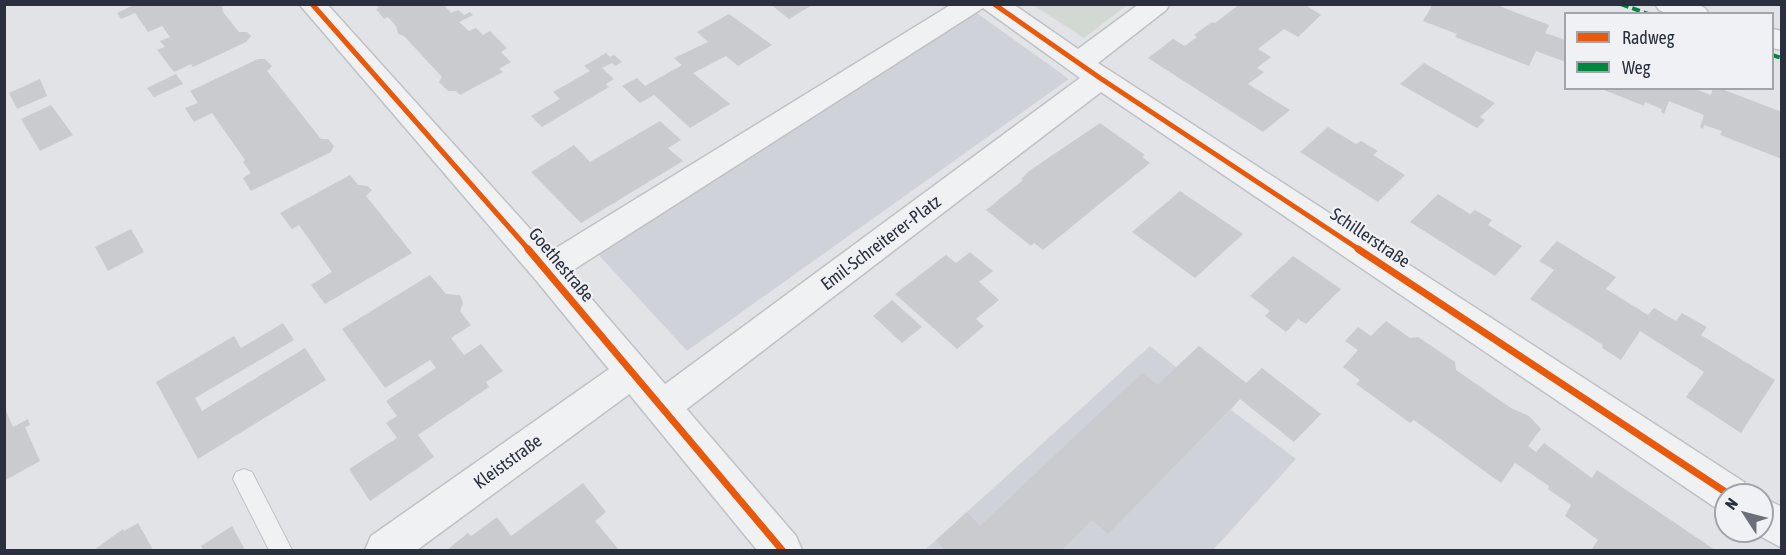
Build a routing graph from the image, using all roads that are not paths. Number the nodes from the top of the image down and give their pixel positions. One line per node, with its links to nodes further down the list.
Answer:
1 (312, 4): 8 (street, Goethestraße)
2 (972, 4): 8 (street)
3 (994, 4): 7 (street, Schillerstraße)
4 (1157, 4): 7 (street, Emil-Schreiterer-Platz)
5 (1668, 4): 6 (street)
6 (1690, 12)
7 (1090, 71): 10 (street, Emil-Schreiterer-Platz); 12 (street, Schillerstraße)
8 (547, 270): 9 (street, Goethestraße)
9 (631, 373): 10 (street, Goethestraße); 14 (street, Kleiststraße)
10 (662, 408): 15 (street, Goethestraße)
11 (244, 479): 13 (lane)
12 (1714, 484)
13 (281, 550)
14 (385, 550)
15 (782, 550)

